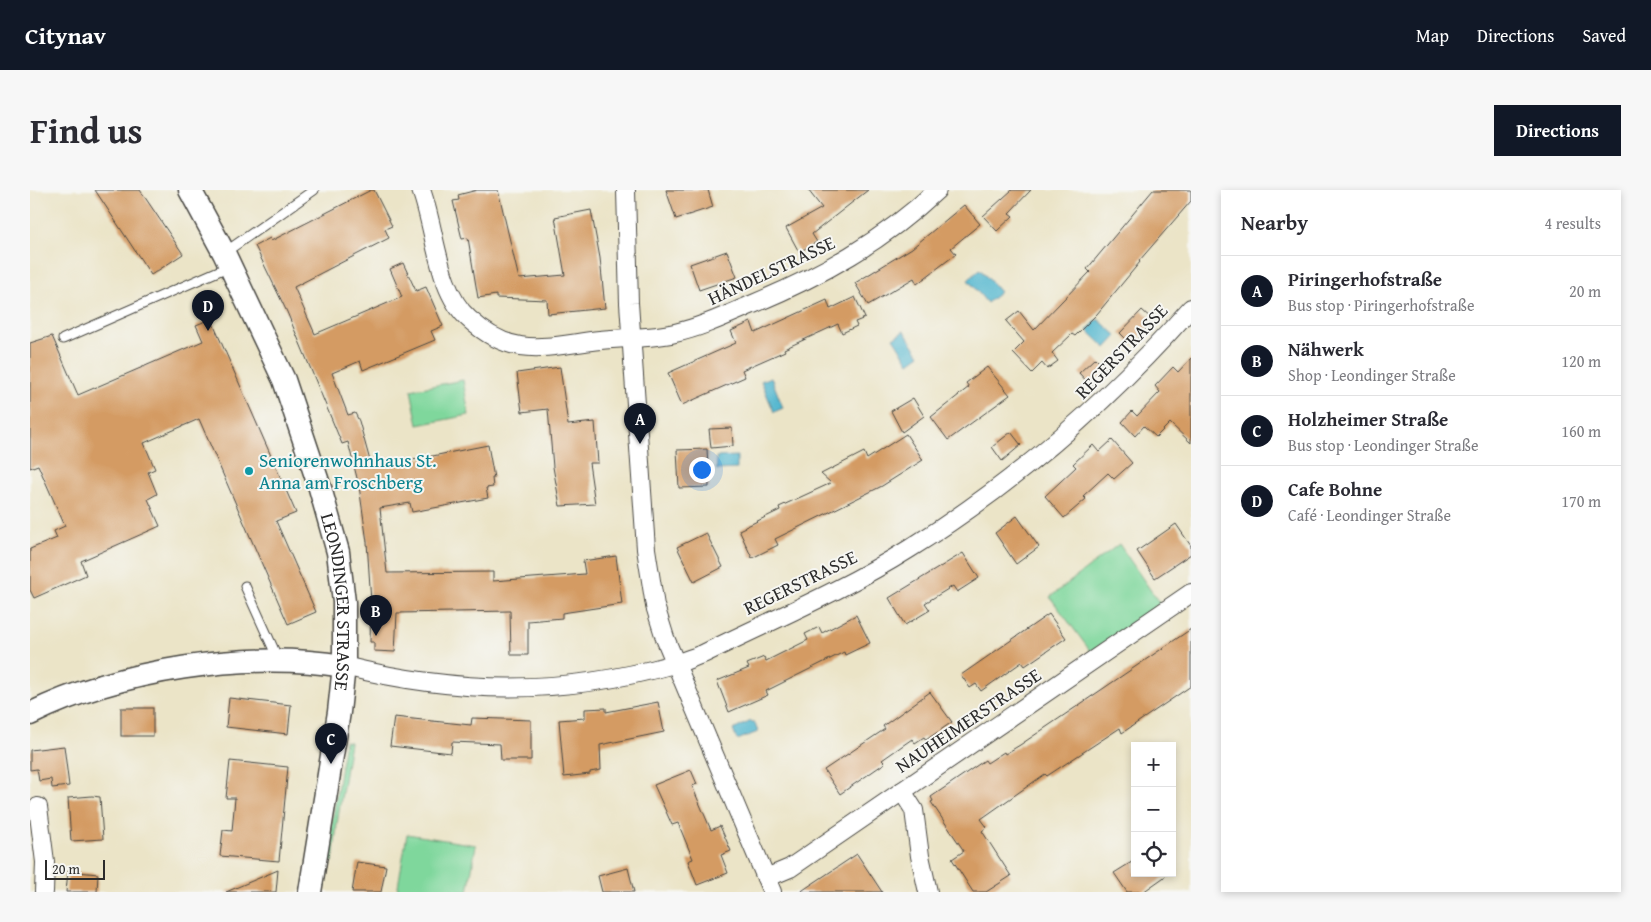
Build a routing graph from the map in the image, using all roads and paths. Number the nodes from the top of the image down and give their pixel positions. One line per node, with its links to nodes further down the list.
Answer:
1 (190, 190): 6 (street, LEONDINGER STRASSE)
2 (314, 190): 6 (lane)
3 (421, 190): 8 (street, HÄNDELSTRASSE)
4 (626, 190): 8 (street)
5 (937, 190): 8 (street, HÄNDELSTRASSE)
6 (228, 259): 9 (lane); 14 (street, LEONDINGER STRASSE)
7 (1191, 308): 13 (street, REGERSTRASSE)
8 (633, 338): 13 (street)
9 (63, 339)
10 (245, 586): 12 (lane)
11 (1191, 593): 16 (street, NAUHEIMERSTRASSE)
12 (278, 660): 14 (street); 15 (street)
13 (677, 664): 14 (street, REGERSTRASSE); 18 (street)
14 (344, 666): 20 (street, LEONDINGER STRASSE)
15 (30, 714)
16 (902, 791): 18 (street, NAUHEIMERSTRASSE); 21 (street)
17 (38, 807): 19 (street)
18 (767, 888)
19 (44, 892)
20 (310, 892)
21 (928, 892)

